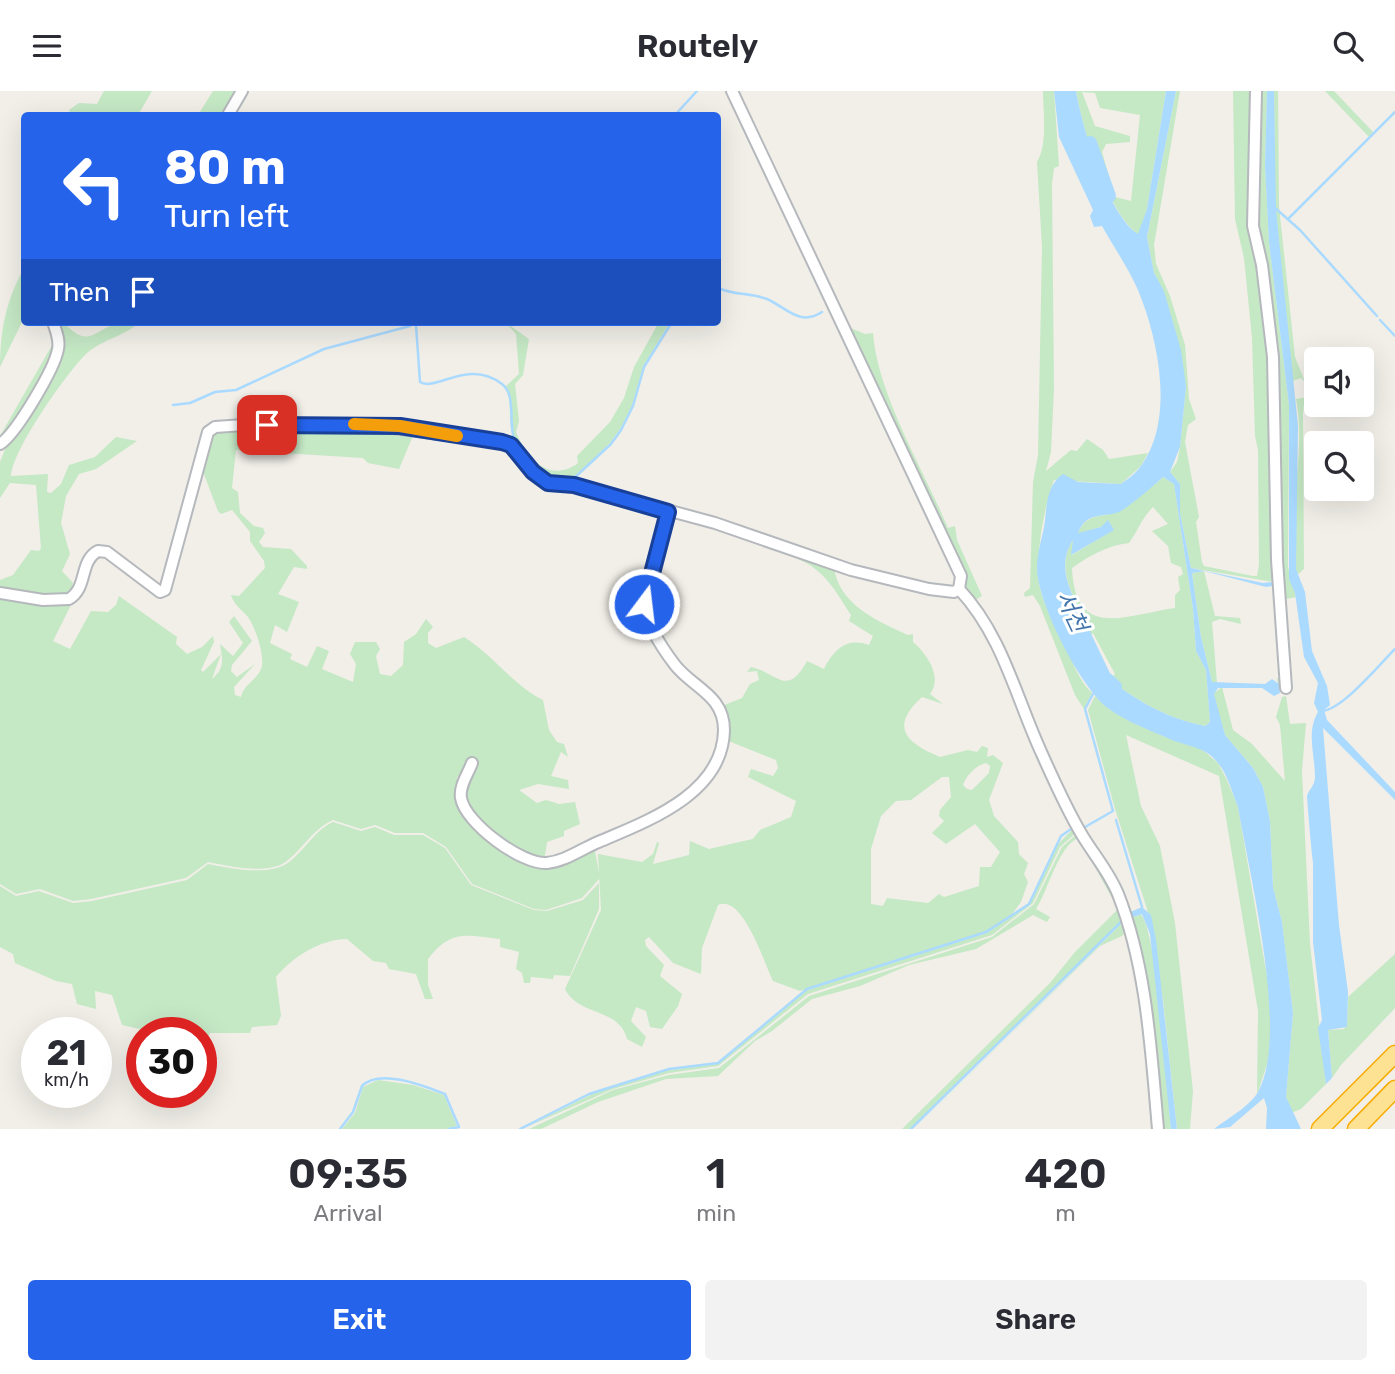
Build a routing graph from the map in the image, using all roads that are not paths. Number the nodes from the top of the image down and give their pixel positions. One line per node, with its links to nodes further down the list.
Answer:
1 (242, 91): 4 (street)
2 (732, 91): 8 (street)
3 (1256, 91): 10 (street)
4 (230, 112)
5 (54, 326): 6 (street)
6 (0, 444)
7 (668, 512): 8 (street); 9 (street); 11 (street)
8 (959, 589): 14 (street)
9 (0, 593)
10 (1286, 688)
11 (472, 763)
12 (1395, 1054): 15 (highway)
13 (1395, 1090): 16 (highway)
14 (1158, 1129)
15 (1320, 1129)
16 (1356, 1129)

